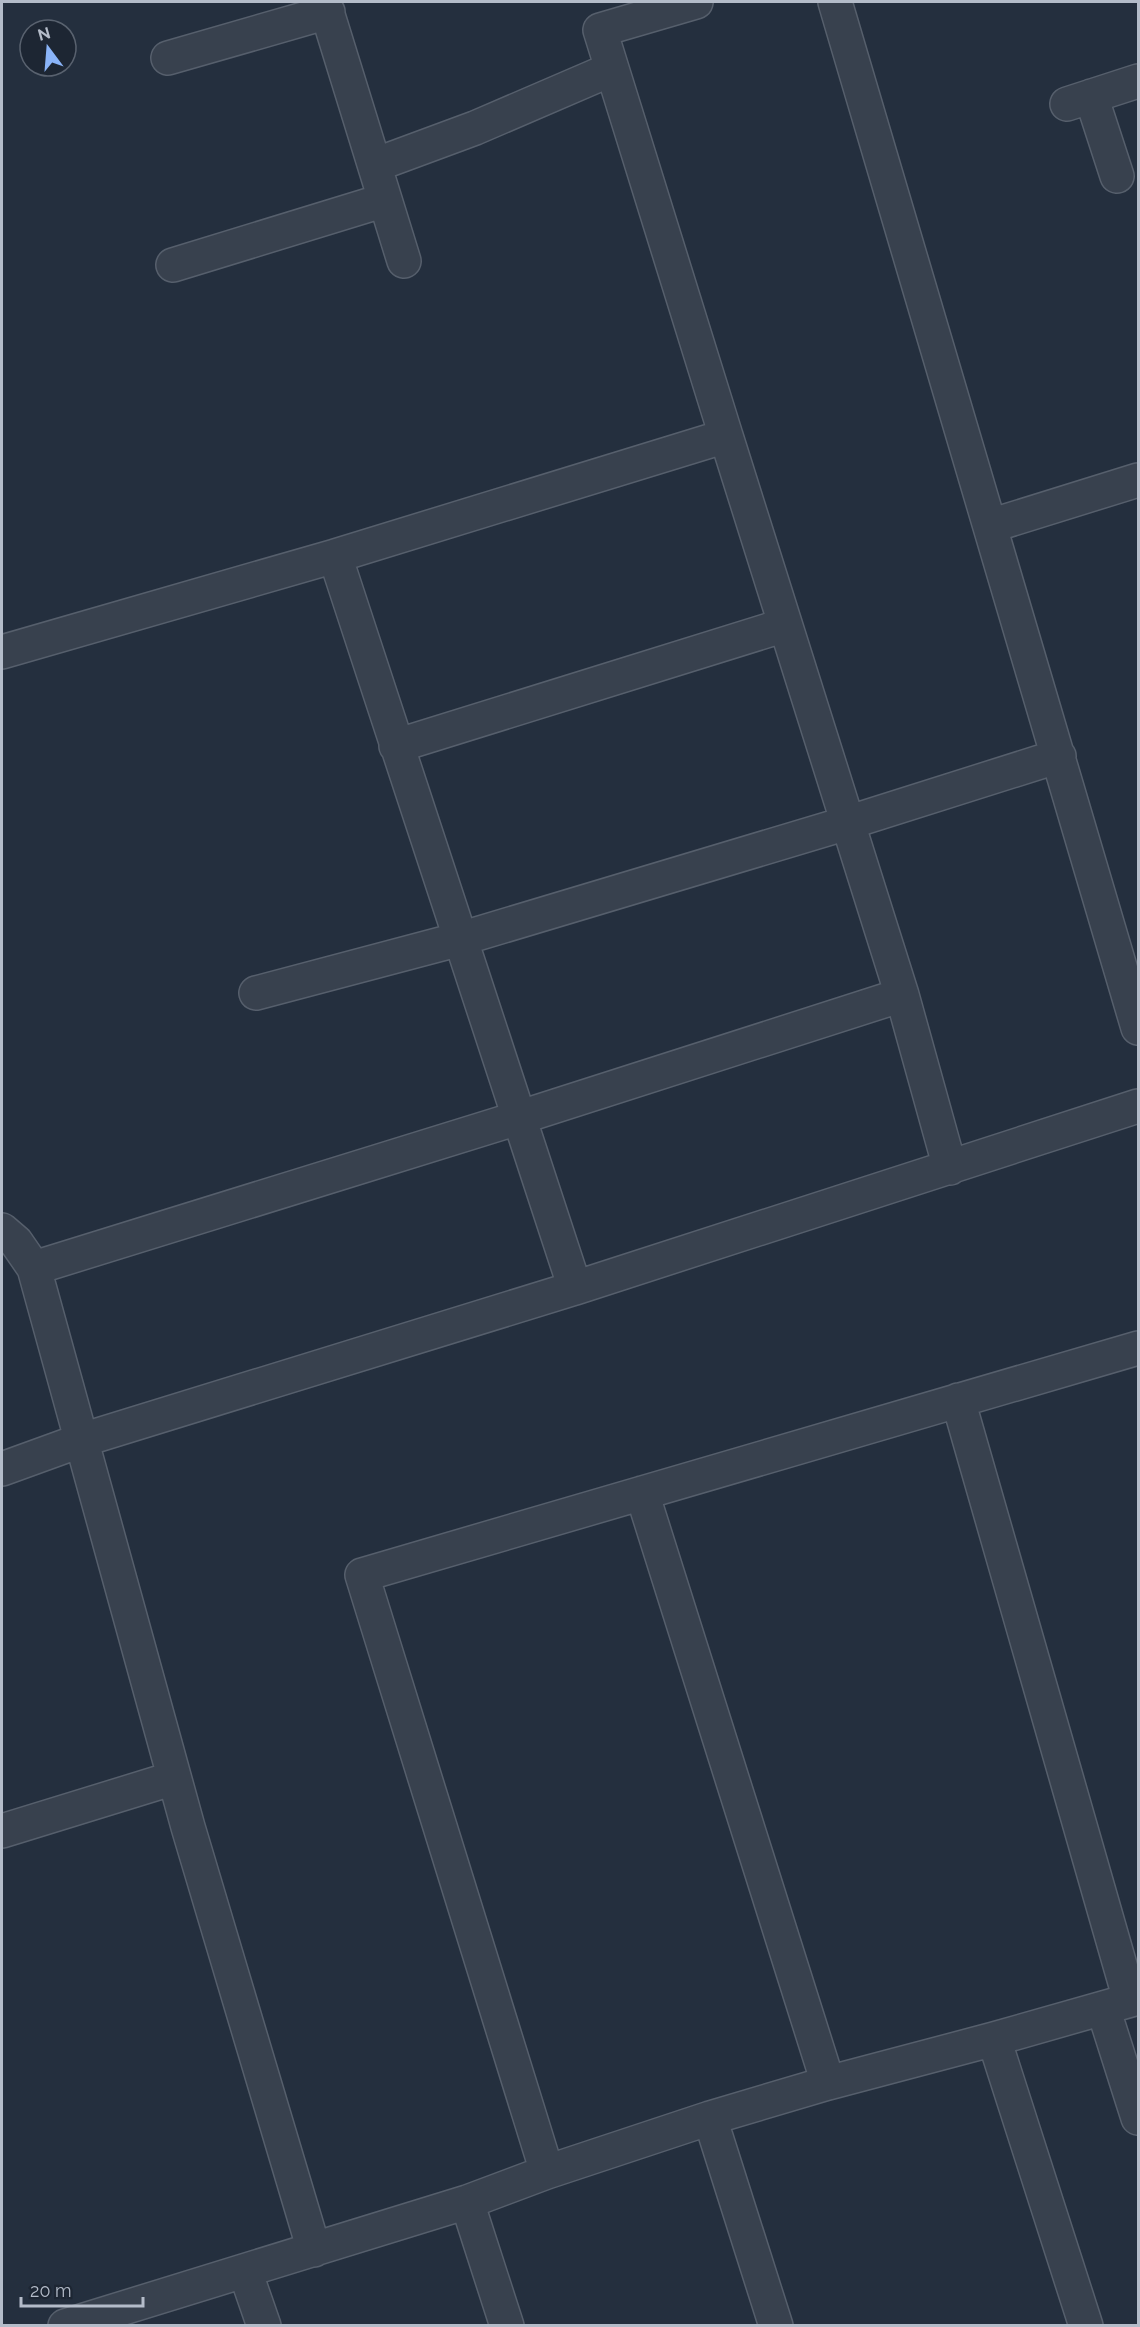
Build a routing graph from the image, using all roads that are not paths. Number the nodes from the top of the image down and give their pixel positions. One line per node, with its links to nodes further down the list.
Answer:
1 (696, 2): 5 (street)
2 (835, 2): 14 (street)
3 (326, 7): 4 (street); 7 (street)
4 (168, 58)
5 (612, 69): 7 (street); 12 (street)
6 (1138, 81): 8 (street)
7 (375, 165): 9 (street)
8 (1117, 176)
9 (385, 201): 10 (street); 11 (street)
10 (404, 261)
11 (173, 265)
12 (726, 436): 15 (street); 16 (street)
13 (1138, 480): 14 (street)
14 (990, 526): 19 (street)
15 (335, 556): 17 (street); 18 (street)
16 (785, 625): 18 (street); 20 (street)
17 (2, 652)
18 (396, 746): 21 (street)
19 (1059, 756): 20 (street); 24 (street)
20 (848, 823): 21 (street); 23 (street)
21 (460, 939): 22 (street); 26 (street)
22 (256, 993)
23 (902, 995): 26 (street); 27 (street)
24 (1138, 1028)
25 (1138, 1106): 27 (street)
26 (518, 1118): 29 (street); 30 (street)
27 (950, 1168): 30 (street)
28 (2, 1230): 29 (street)
29 (34, 1268): 33 (street)
30 (575, 1288): 33 (street)
31 (1138, 1348): 32 (street)
32 (958, 1400): 35 (street); 38 (street)
33 (82, 1440): 34 (street); 36 (street)
34 (2, 1469)
35 (642, 1493): 40 (street); 43 (street)
36 (174, 1778): 37 (street); 45 (street)
37 (2, 1831)
38 (1124, 2002): 39 (street); 42 (street)
39 (994, 2039): 40 (street); 47 (street)
40 (828, 2083): 41 (street)
41 (710, 2118): 43 (street); 51 (street)
42 (1138, 2118)
43 (547, 2172): 44 (street)
44 (467, 2202): 45 (street); 50 (street)
45 (314, 2250): 46 (street)
46 (245, 2271): 48 (street); 49 (street)
47 (1075, 2323)
48 (65, 2325)
49 (264, 2325)
50 (507, 2325)
51 (776, 2325)

